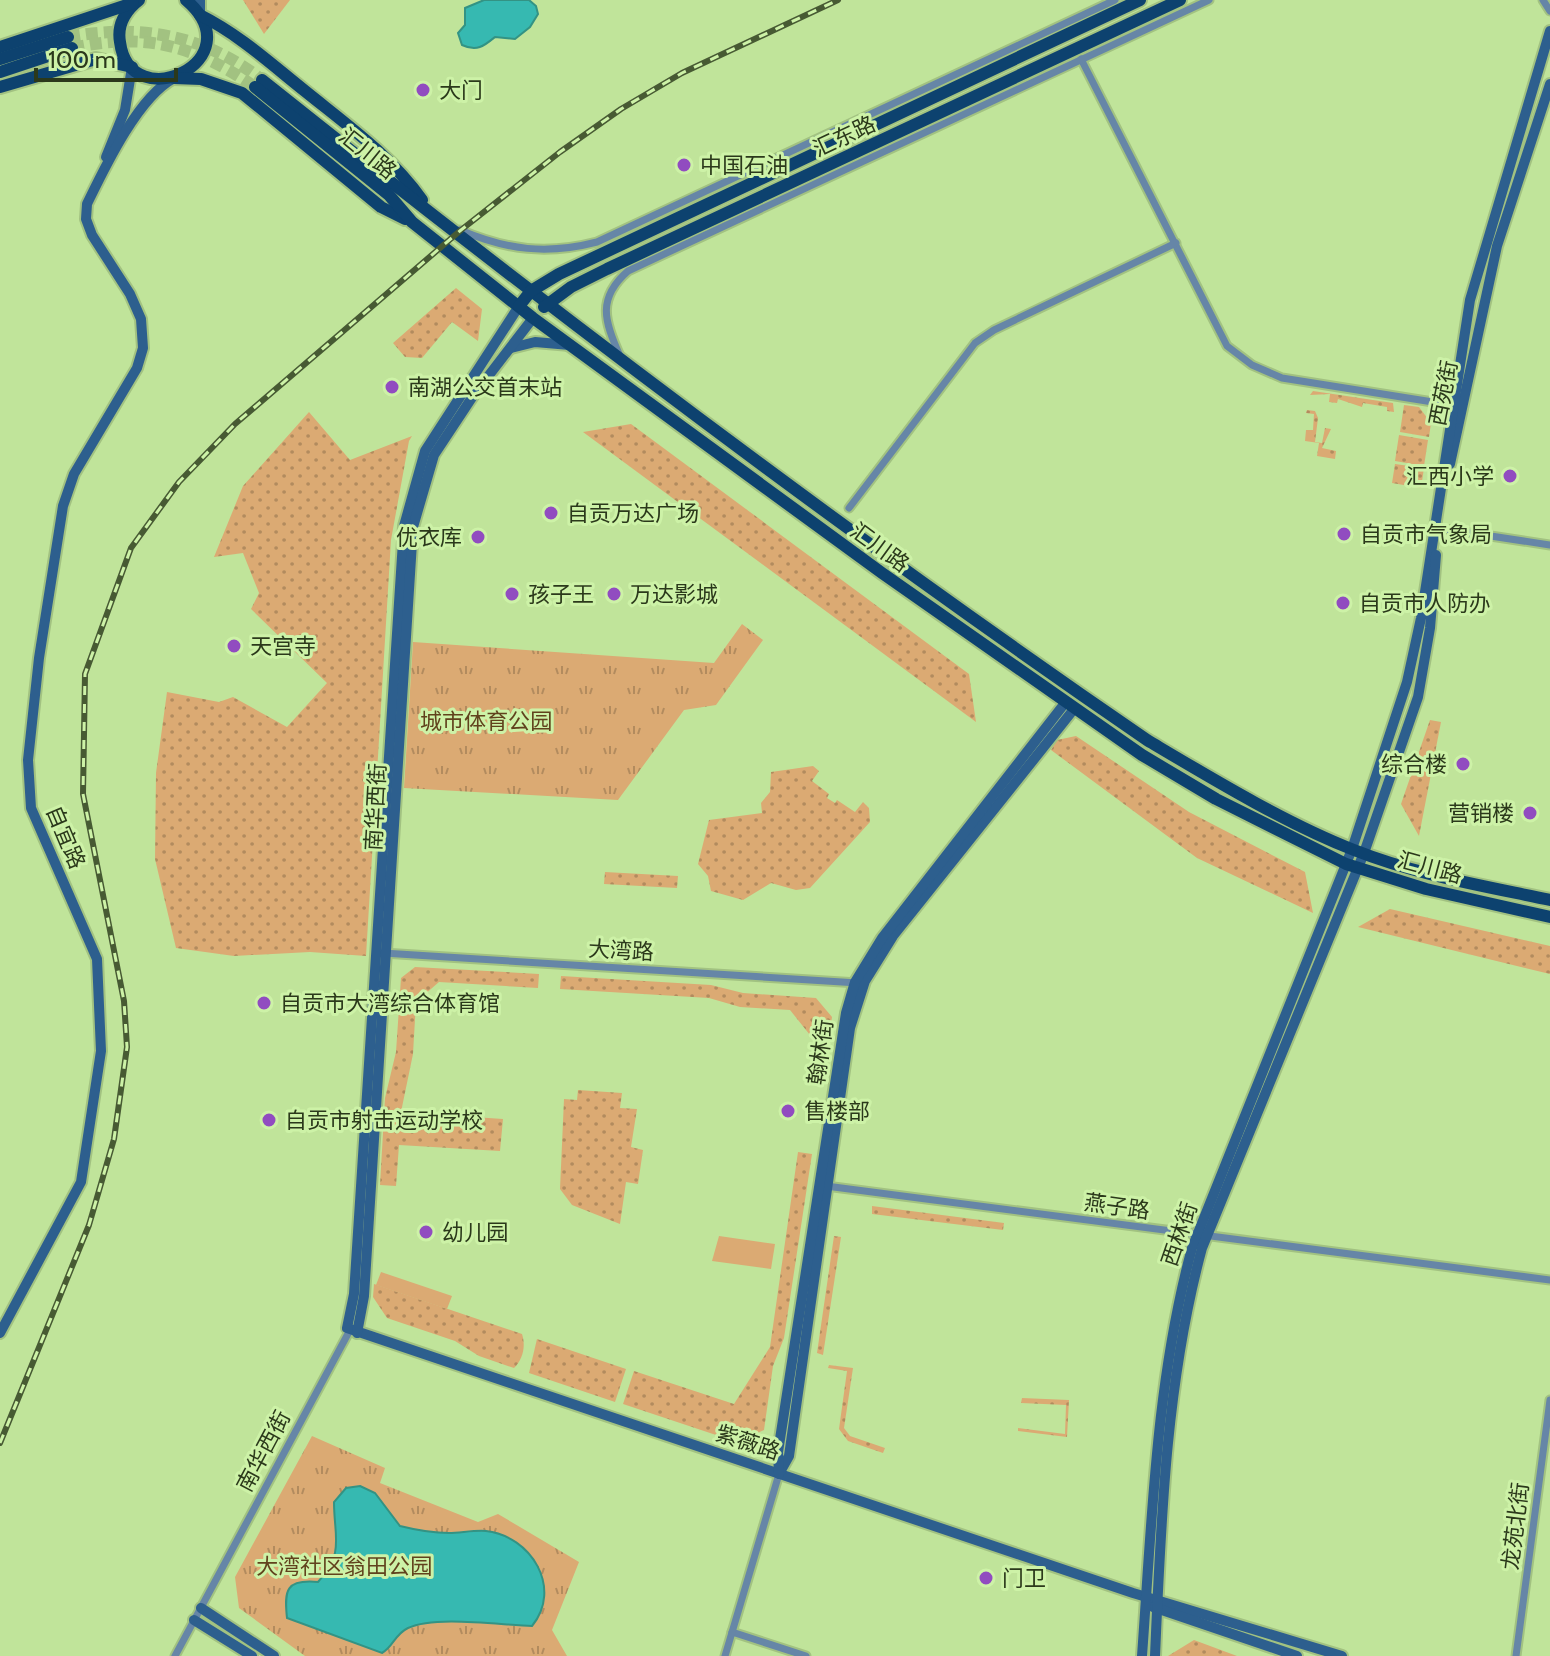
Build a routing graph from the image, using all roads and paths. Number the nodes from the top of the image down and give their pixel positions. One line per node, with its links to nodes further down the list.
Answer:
1 (186, 0): 10 (main road)
2 (200, 0): 10 (main road)
3 (1115, 0): 23 (street)
4 (1140, 0): 25 (main road, 汇东路)
5 (1180, 0): 26 (main road, 汇东路)
6 (1209, 0): 14 (street)
7 (1543, 0): 9 (street)
8 (138, 1): 12 (main road); 15 (main road)
9 (1550, 11)
10 (200, 15): 17 (main road); 21 (main road)
11 (1550, 31): 32 (main road)
12 (0, 47)
13 (0, 59): 16 (main road)
14 (1081, 59): 24 (street); 31 (street)
15 (132, 67): 17 (main road); 19 (main road); 20 (main road)
16 (0, 72)
17 (174, 78): 20 (main road); 22 (main road)
18 (1550, 84): 32 (main road, 西苑街)
19 (0, 87)
20 (101, 175): 47 (main road, 自宜路)
21 (426, 206): 22 (main road, 汇川路); 23 (main road, 汇川路)
22 (412, 222): 27 (main road, 汇川路)
23 (452, 227): 25 (main road, 汇川路)
24 (1176, 243): 32 (street); 33 (street)
25 (531, 291): 26 (main road, 汇川路); 27 (main road, 汇东路)
26 (547, 303): 28 (main road, 汇东路); 31 (main road, 汇川路)
27 (519, 306): 28 (main road, 汇川路); 41 (main road, 南华西街)
28 (533, 318): 29 (main road, 汇川路); 30 (main road, 南华西街)
29 (570, 345): 30 (main road); 36 (main road, 汇川路)
30 (509, 349): 41 (main road, 南华西街)
31 (621, 358): 37 (main road, 汇川路)
32 (1456, 406): 34 (main road, 西苑街); 37 (main road)
33 (849, 508)
34 (1438, 528): 35 (street); 37 (main road, 西苑街)
35 (1550, 545)
36 (1070, 706): 38 (main road, 汇川路); 42 (main road, 翰林街)
37 (1358, 851): 38 (main road, 西林街); 39 (main road, 汇川路)
38 (1352, 866): 40 (main road, 汇川路); 44 (main road, 西林街)
39 (1550, 900)
40 (1550, 917)
41 (382, 953): 42 (street, 大湾路); 46 (main road, 南华西街)
42 (859, 984): 43 (main road, 翰林街)
43 (826, 1186): 44 (street, 燕子路); 49 (main road, 翰林街)
44 (1202, 1236): 45 (street, 燕子路); 50 (main road, 西林街); 51 (main road, 西林街)
45 (1550, 1280)
46 (353, 1332): 49 (main road, 紫薇路); 52 (street, 南华西街)
47 (0, 1333)
48 (1550, 1400): 64 (street, 龙苑北街)
49 (779, 1474): 50 (main road, 紫薇路); 54 (street, 翰林街)
50 (1145, 1599): 51 (main road, 紫薇路); 60 (main road, 西林街)
51 (1158, 1604): 61 (main road, 西林街); 62 (main road, 紫薇路); 63 (main road, 紫薇路)
52 (201, 1608): 53 (street, 南华西街); 57 (main road)
53 (194, 1620): 55 (street, 南华西街); 56 (main road)
54 (732, 1632): 58 (street, 翰林街); 59 (street)
55 (175, 1656)
56 (252, 1656)
57 (274, 1656)
58 (725, 1656)
59 (806, 1656)
60 (1142, 1656)
61 (1155, 1656)
62 (1297, 1656)
63 (1342, 1656)
64 (1516, 1656)

